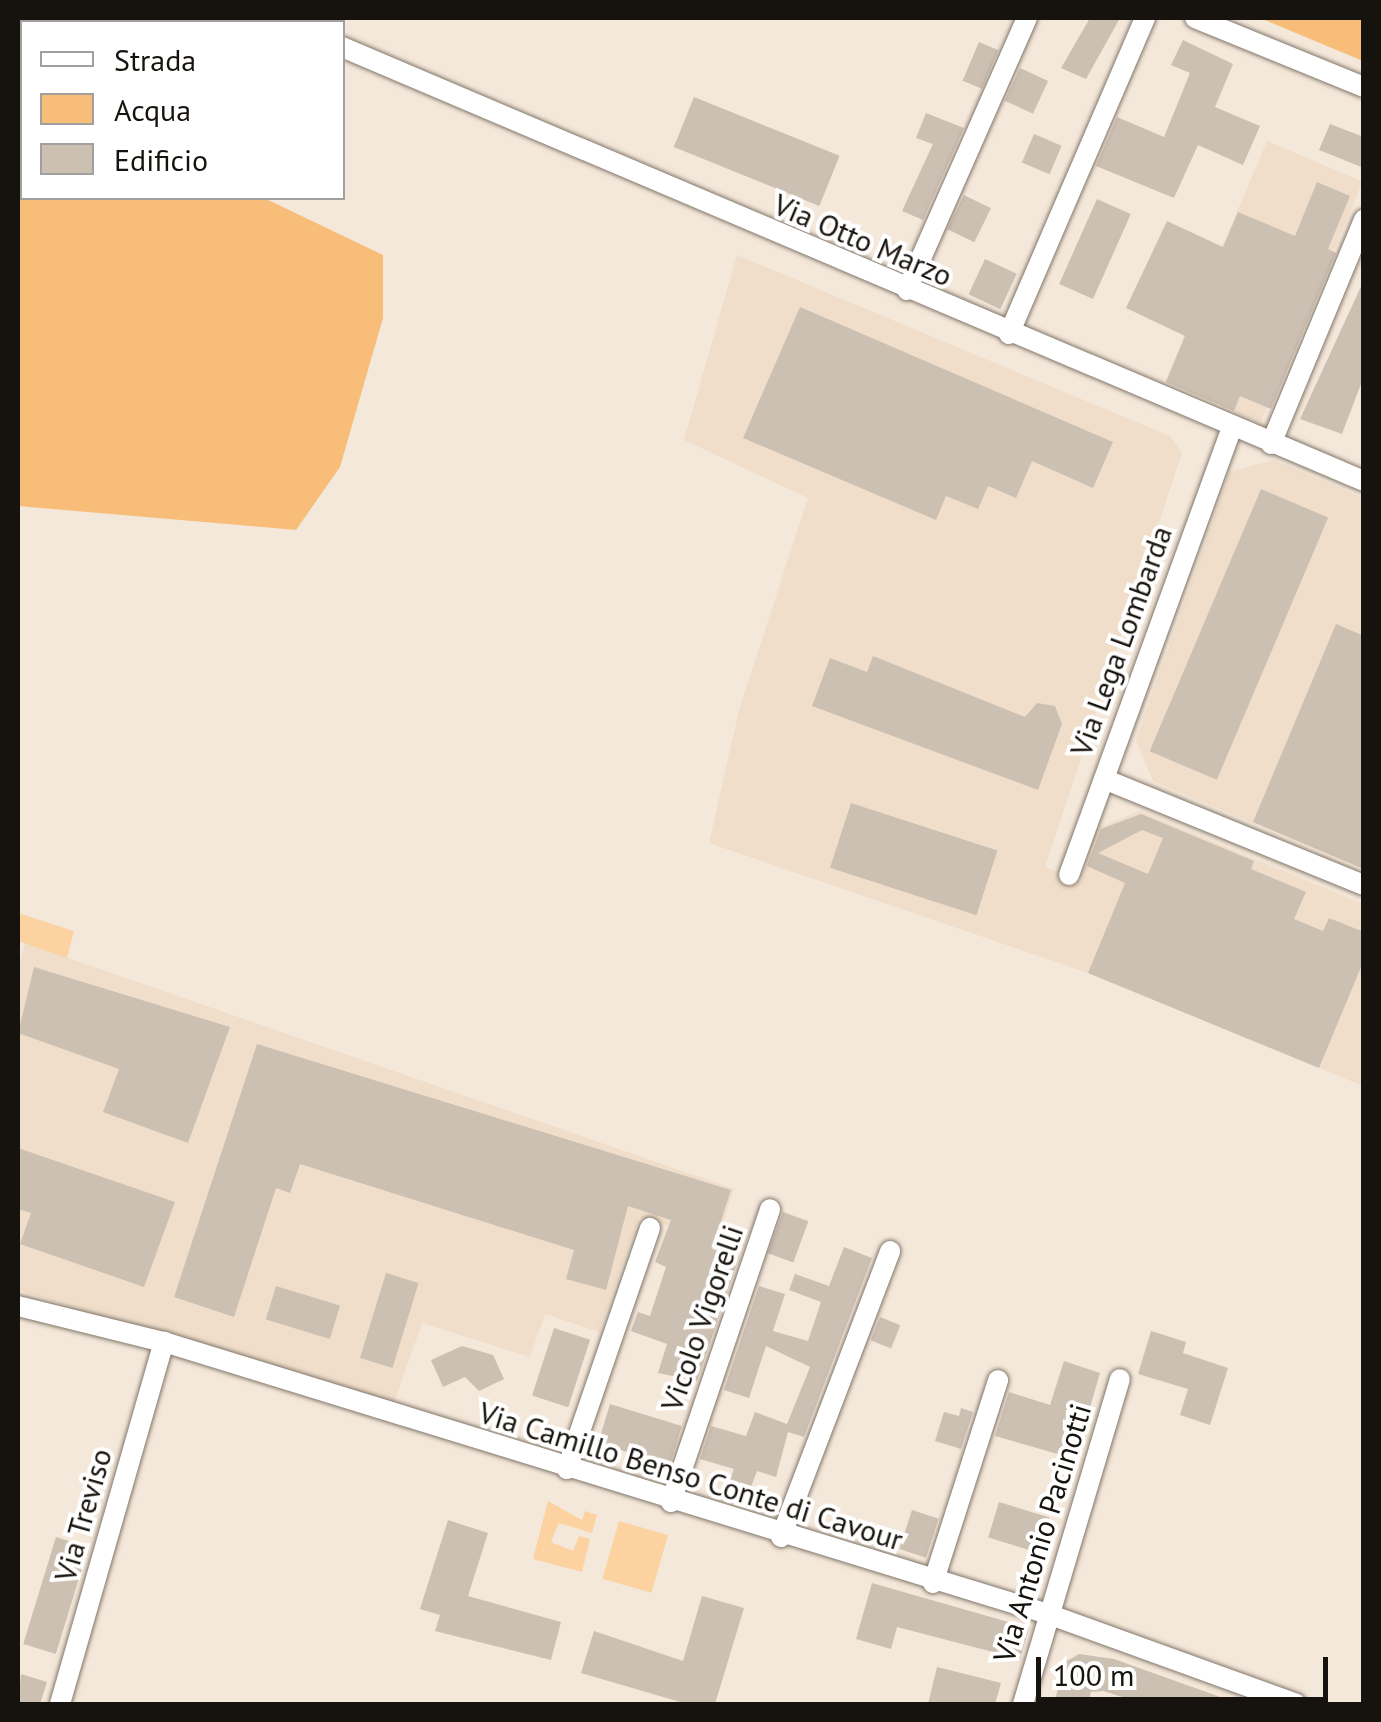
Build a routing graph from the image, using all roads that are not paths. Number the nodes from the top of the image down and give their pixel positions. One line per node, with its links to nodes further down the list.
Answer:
1 (1028, 18): 7 (street)
2 (1145, 18): 8 (street)
3 (1195, 18): 5 (street)
4 (345, 48): 7 (street, Via Otto Marzo)
5 (1364, 87)
6 (1364, 220): 10 (street)
7 (906, 290): 8 (street, Via Otto Marzo)
8 (1009, 334): 9 (street, Via Otto Marzo)
9 (1232, 428): 10 (street, Via Otto Marzo); 12 (street, Via Lega Lombarda)
10 (1271, 444): 11 (street, Via Otto Marzo)
11 (1364, 481)
12 (1104, 778): 13 (street, Via Lega Lombarda); 14 (street)
13 (1069, 875)
14 (1364, 885)
15 (770, 1209): 25 (street, Vicolo Vigorelli)
16 (650, 1228): 24 (street)
17 (890, 1251): 26 (street)
18 (18, 1294): 20 (street, Via Camillo Benso Conte di Cavour)
19 (18, 1306): 20 (street, Via Camillo Benso Conte di Cavour)
20 (64, 1313): 21 (street, Via Camillo Benso Conte di Cavour)
21 (164, 1342): 24 (street, Via Camillo Benso Conte di Cavour); 29 (street, Via Treviso)
22 (1120, 1379): 28 (street, Via Antonio Pacinotti)
23 (998, 1380): 27 (street)
24 (566, 1469): 25 (street, Via Camillo Benso Conte di Cavour)
25 (672, 1502): 26 (street, Via Camillo Benso Conte di Cavour)
26 (782, 1537): 27 (street, Via Camillo Benso Conte di Cavour)
27 (933, 1583): 28 (street, Via Camillo Benso Conte di Cavour)
28 (1048, 1614): 30 (street, Via Antonio Pacinotti); 31 (street, Via Camillo Benso Conte di Cavour)
29 (60, 1704)
30 (1023, 1704)
31 (1296, 1704)

